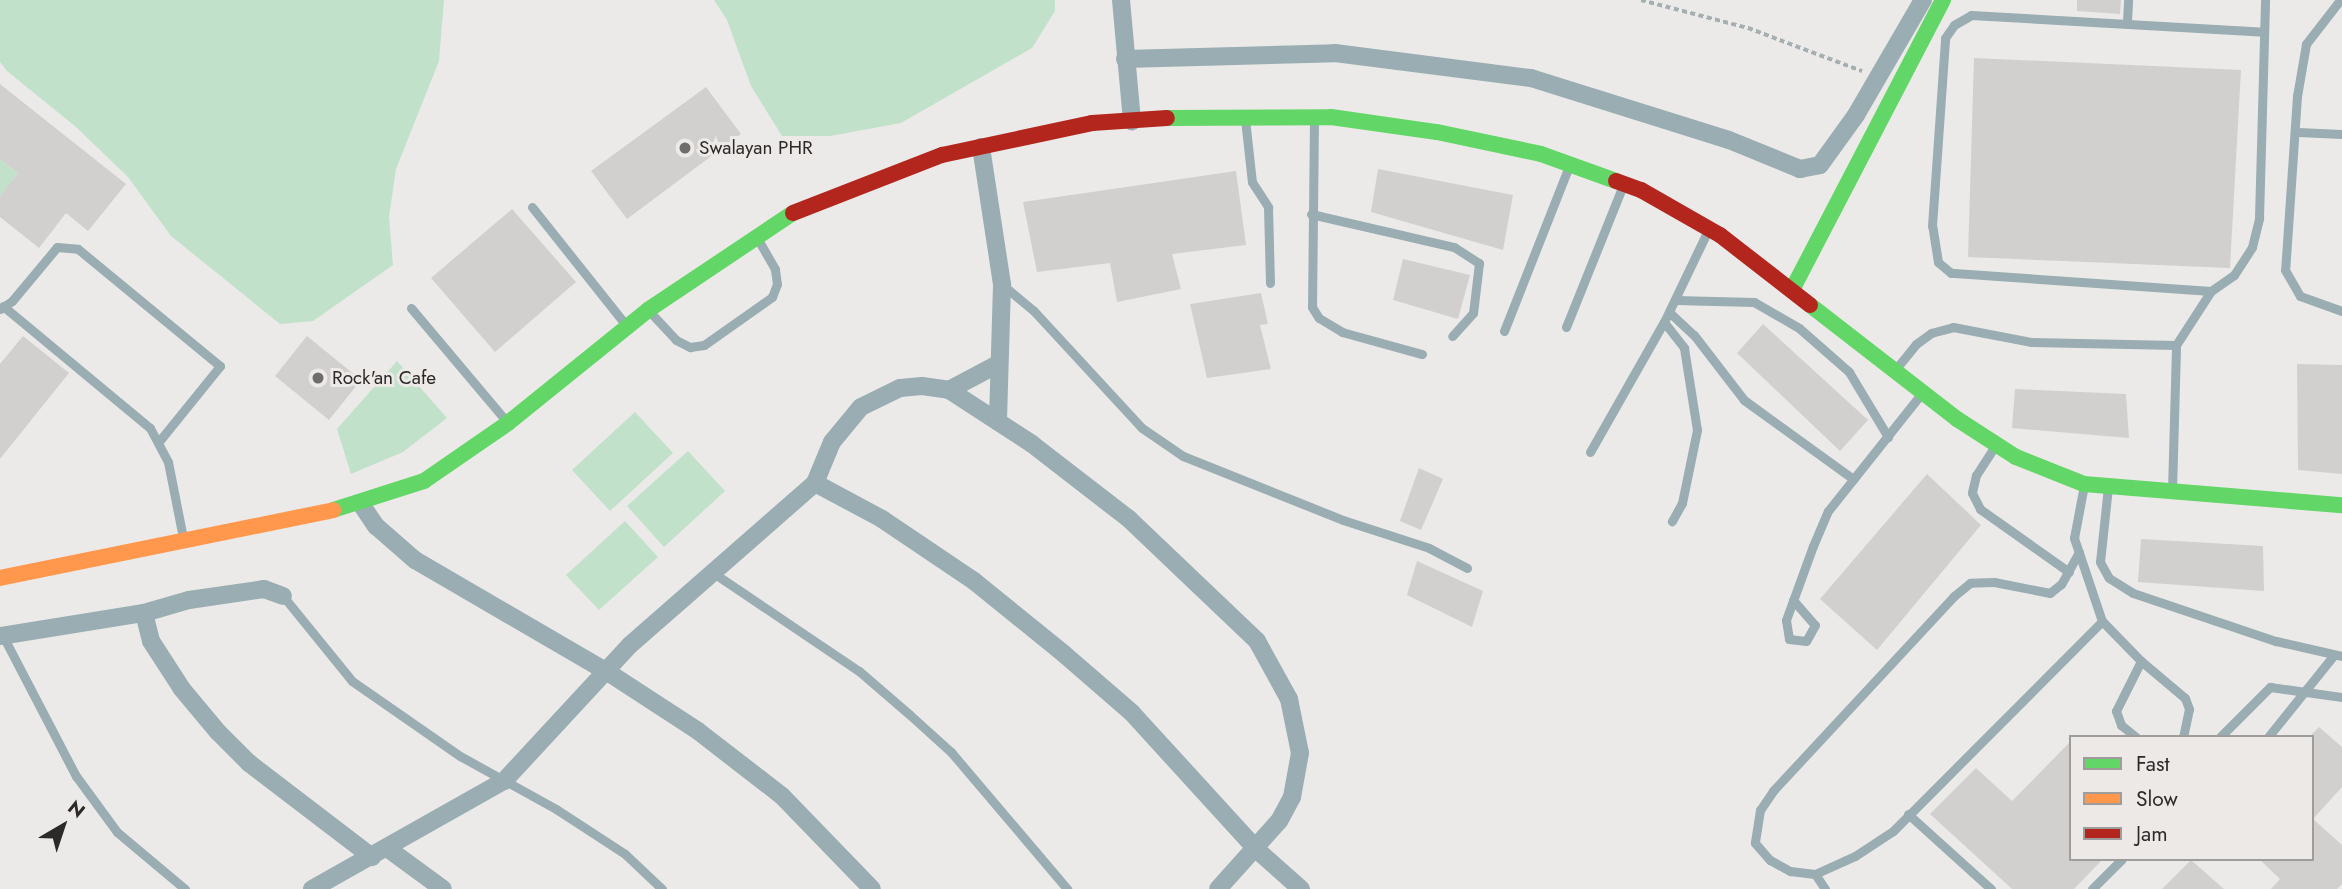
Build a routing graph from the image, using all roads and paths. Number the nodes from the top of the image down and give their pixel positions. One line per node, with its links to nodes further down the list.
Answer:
1 (1121, 0): 10 (street)
2 (1641, 0): 11 (path)
3 (1923, 0): 11 (street)
4 (1943, 0): 26 (street)
5 (2128, 0): 8 (lane)
6 (2265, 0): 9 (lane)
7 (2340, 0): 15 (lane)
8 (2127, 21): 9 (lane); 27 (lane)
9 (2264, 32): 27 (lane)
10 (1125, 59): 11 (street); 14 (street)
11 (1879, 77)
12 (1245, 117): 13 (street); 14 (street); 24 (lane)
13 (1314, 117): 18 (street); 21 (lane)
14 (1132, 122): 17 (street)
15 (2298, 132): 16 (lane); 32 (lane)
16 (2342, 134)
17 (981, 147): 23 (street); 25 (street)
18 (1570, 164): 19 (street); 37 (lane)
19 (1623, 184): 22 (street); 36 (lane)
20 (531, 207): 35 (lane)
21 (1311, 214): 38 (lane); 40 (lane)
22 (1709, 228): 26 (street); 28 (lane)
23 (757, 236): 31 (street); 31 (lane)
24 (1270, 283)
25 (1002, 285): 41 (street); 61 (lane)
26 (1793, 288): 42 (street)
27 (2211, 291): 39 (lane)
28 (1675, 300): 33 (lane); 47 (lane)
29 (2, 307): 48 (lane); 48 (lane)
30 (411, 308): 46 (lane)
31 (649, 310): 35 (street)
32 (2342, 310)
33 (1669, 312): 34 (lane); 51 (lane)
34 (1664, 323): 50 (lane); 58 (lane)
35 (627, 327): 46 (street)
36 (1566, 327)
37 (1504, 331)
38 (1452, 336)
39 (2176, 345): 42 (lane); 55 (lane)
40 (1422, 354)
41 (998, 364): 43 (street); 45 (street)
42 (1895, 370): 44 (street)
43 (949, 390): 45 (street); 52 (street)
44 (1923, 392): 47 (lane); 49 (street)
45 (998, 422): 81 (street)
46 (508, 423): 56 (street)
47 (1888, 437): 51 (lane)
48 (160, 440): 59 (lane)
49 (1995, 446): 53 (street); 63 (lane)
50 (1590, 452)
51 (1853, 479): 66 (lane)
52 (815, 483): 62 (street); 81 (street)
53 (2084, 484): 54 (street); 60 (lane)
54 (2108, 487): 55 (street); 70 (lane)
55 (2172, 493): 57 (street)
56 (361, 504): 59 (street); 72 (street)
57 (2342, 505)
58 (1672, 521)
59 (184, 543): 64 (street)
60 (2079, 552): 63 (lane); 68 (lane)
61 (1467, 568)
62 (712, 572): 72 (street); 90 (lane)
63 (2069, 572): 84 (lane)
64 (0, 578)
65 (284, 596): 67 (street); 79 (lane)
66 (1793, 600): 66 (lane)
67 (144, 613): 69 (street); 82 (street)
68 (2102, 621): 71 (lane); 80 (lane)
69 (1, 636): 85 (lane)
70 (2338, 656): 73 (lane)
71 (2141, 661): 75 (lane); 76 (lane)
72 (606, 671): 79 (street); 89 (street)
73 (2308, 691): 74 (lane); 77 (lane); 78 (lane)
74 (2342, 697)
75 (2134, 735)
76 (2183, 735)
77 (2222, 735)
78 (2270, 735)
79 (504, 781): 82 (street); 88 (lane)
80 (1908, 814): 84 (lane); 94 (lane)
81 (1257, 850): 91 (street); 92 (street)
82 (379, 853): 86 (street); 87 (street)
83 (2120, 861): 95 (lane)
84 (1815, 874): 93 (lane)
85 (185, 889)
86 (313, 889)
87 (443, 889)
88 (662, 889)
89 (872, 889)
90 (1067, 889)
91 (1218, 889)
92 (1301, 889)
93 (1825, 889)
94 (1991, 889)
95 (2092, 889)

